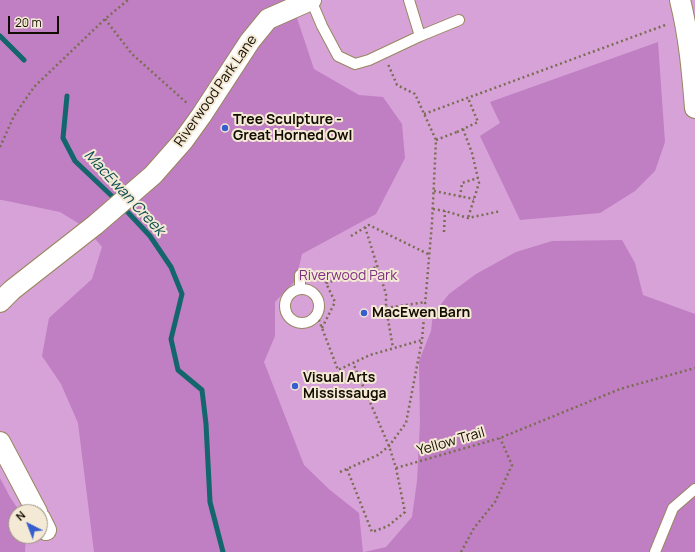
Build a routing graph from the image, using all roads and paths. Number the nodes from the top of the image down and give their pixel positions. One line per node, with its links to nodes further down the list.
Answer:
1 (128, 0): 5 (path)
2 (311, 0): 8 (lane); 12 (street, Riverwood Park Lane)
3 (408, 0): 7 (lane)
4 (682, 9): 9 (path); 10 (street)
5 (105, 18): 12 (path); 15 (path)
6 (459, 20): 7 (lane)
7 (420, 36): 8 (lane)
8 (383, 54): 11 (path)
9 (468, 98): 11 (path); 13 (path)
10 (695, 108)
11 (424, 114): 14 (path)
12 (201, 116): 31 (street, Riverwood Park Lane)
13 (463, 129): 14 (path); 16 (path)
14 (436, 140): 17 (path)
15 (0, 147)
16 (478, 178): 18 (path); 19 (path)
17 (434, 191): 18 (path); 20 (path)
18 (460, 197): 19 (path)
19 (474, 199): 23 (path)
20 (433, 209): 21 (path); 27 (path)
21 (445, 211): 23 (path); 25 (path)
22 (501, 212): 23 (path)
23 (468, 218)
24 (365, 227): 26 (path); 27 (path); 28 (path)
25 (444, 232)
26 (351, 236)
27 (430, 255): 32 (path)
28 (378, 267): 33 (path); 35 (path)
29 (300, 275): 30 (lane)
30 (300, 289): 34 (lane); 34 (lane)
31 (0, 302)
32 (426, 302): 33 (path); 36 (path)
33 (386, 308): 37 (path)
34 (316, 315): 35 (path)
35 (322, 329): 38 (path)
36 (422, 340): 37 (path); 42 (path)
37 (393, 348): 38 (path)
38 (353, 362): 42 (path)
39 (695, 368): 40 (path)
40 (500, 438): 43 (path, Yellow Trail); 48 (path, Yellow Trail)
41 (0, 442): 47 (street)
42 (389, 446): 43 (path); 44 (path)
43 (396, 468): 44 (path)
44 (347, 469): 45 (path)
45 (340, 472)
46 (695, 489): 49 (lane)
47 (33, 504)
48 (461, 552)
49 (655, 552)

